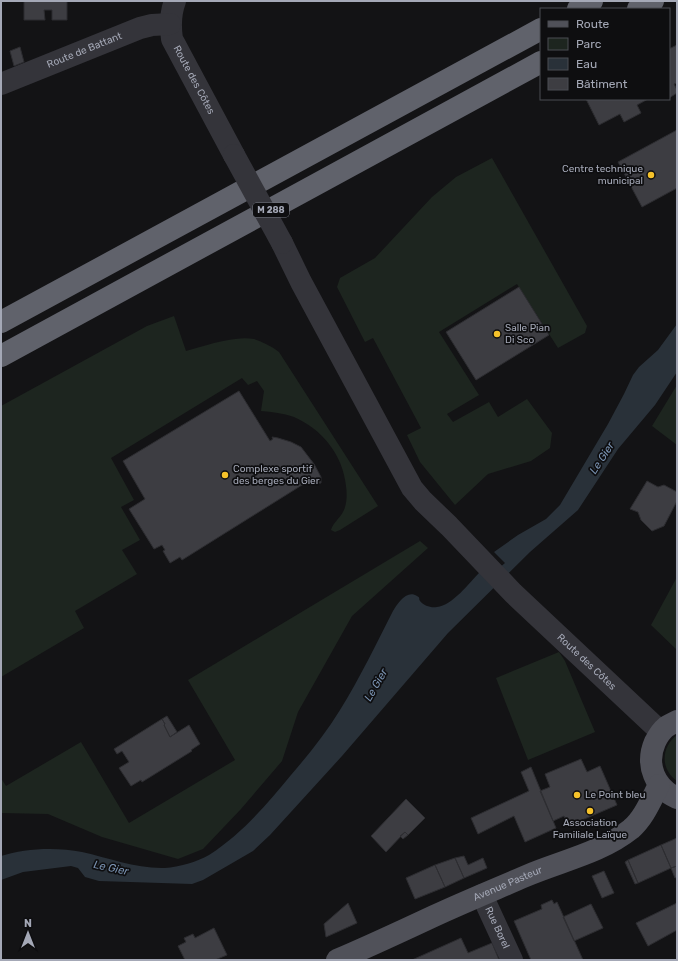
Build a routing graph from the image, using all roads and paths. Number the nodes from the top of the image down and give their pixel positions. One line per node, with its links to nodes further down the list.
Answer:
1 (175, 1): 6 (street, Route des Côtes)
2 (592, 1): 4 (highway)
3 (653, 1): 5 (highway)
4 (580, 8)
5 (640, 8)
6 (170, 24): 9 (street, Route de Battant); 12 (street, Route des Côtes, bridge)
7 (540, 30): 10 (highway)
8 (540, 63): 11 (highway, M 288)
9 (1, 84)
10 (1, 322)
11 (1, 356)
12 (669, 727): 13 (main road)
13 (659, 785): 14 (main road); 15 (main road, Avenue Pasteur)
14 (677, 798)
15 (482, 895): 16 (main road, Avenue Pasteur); 17 (street, Rue Borel)
16 (337, 960)
17 (512, 960)

